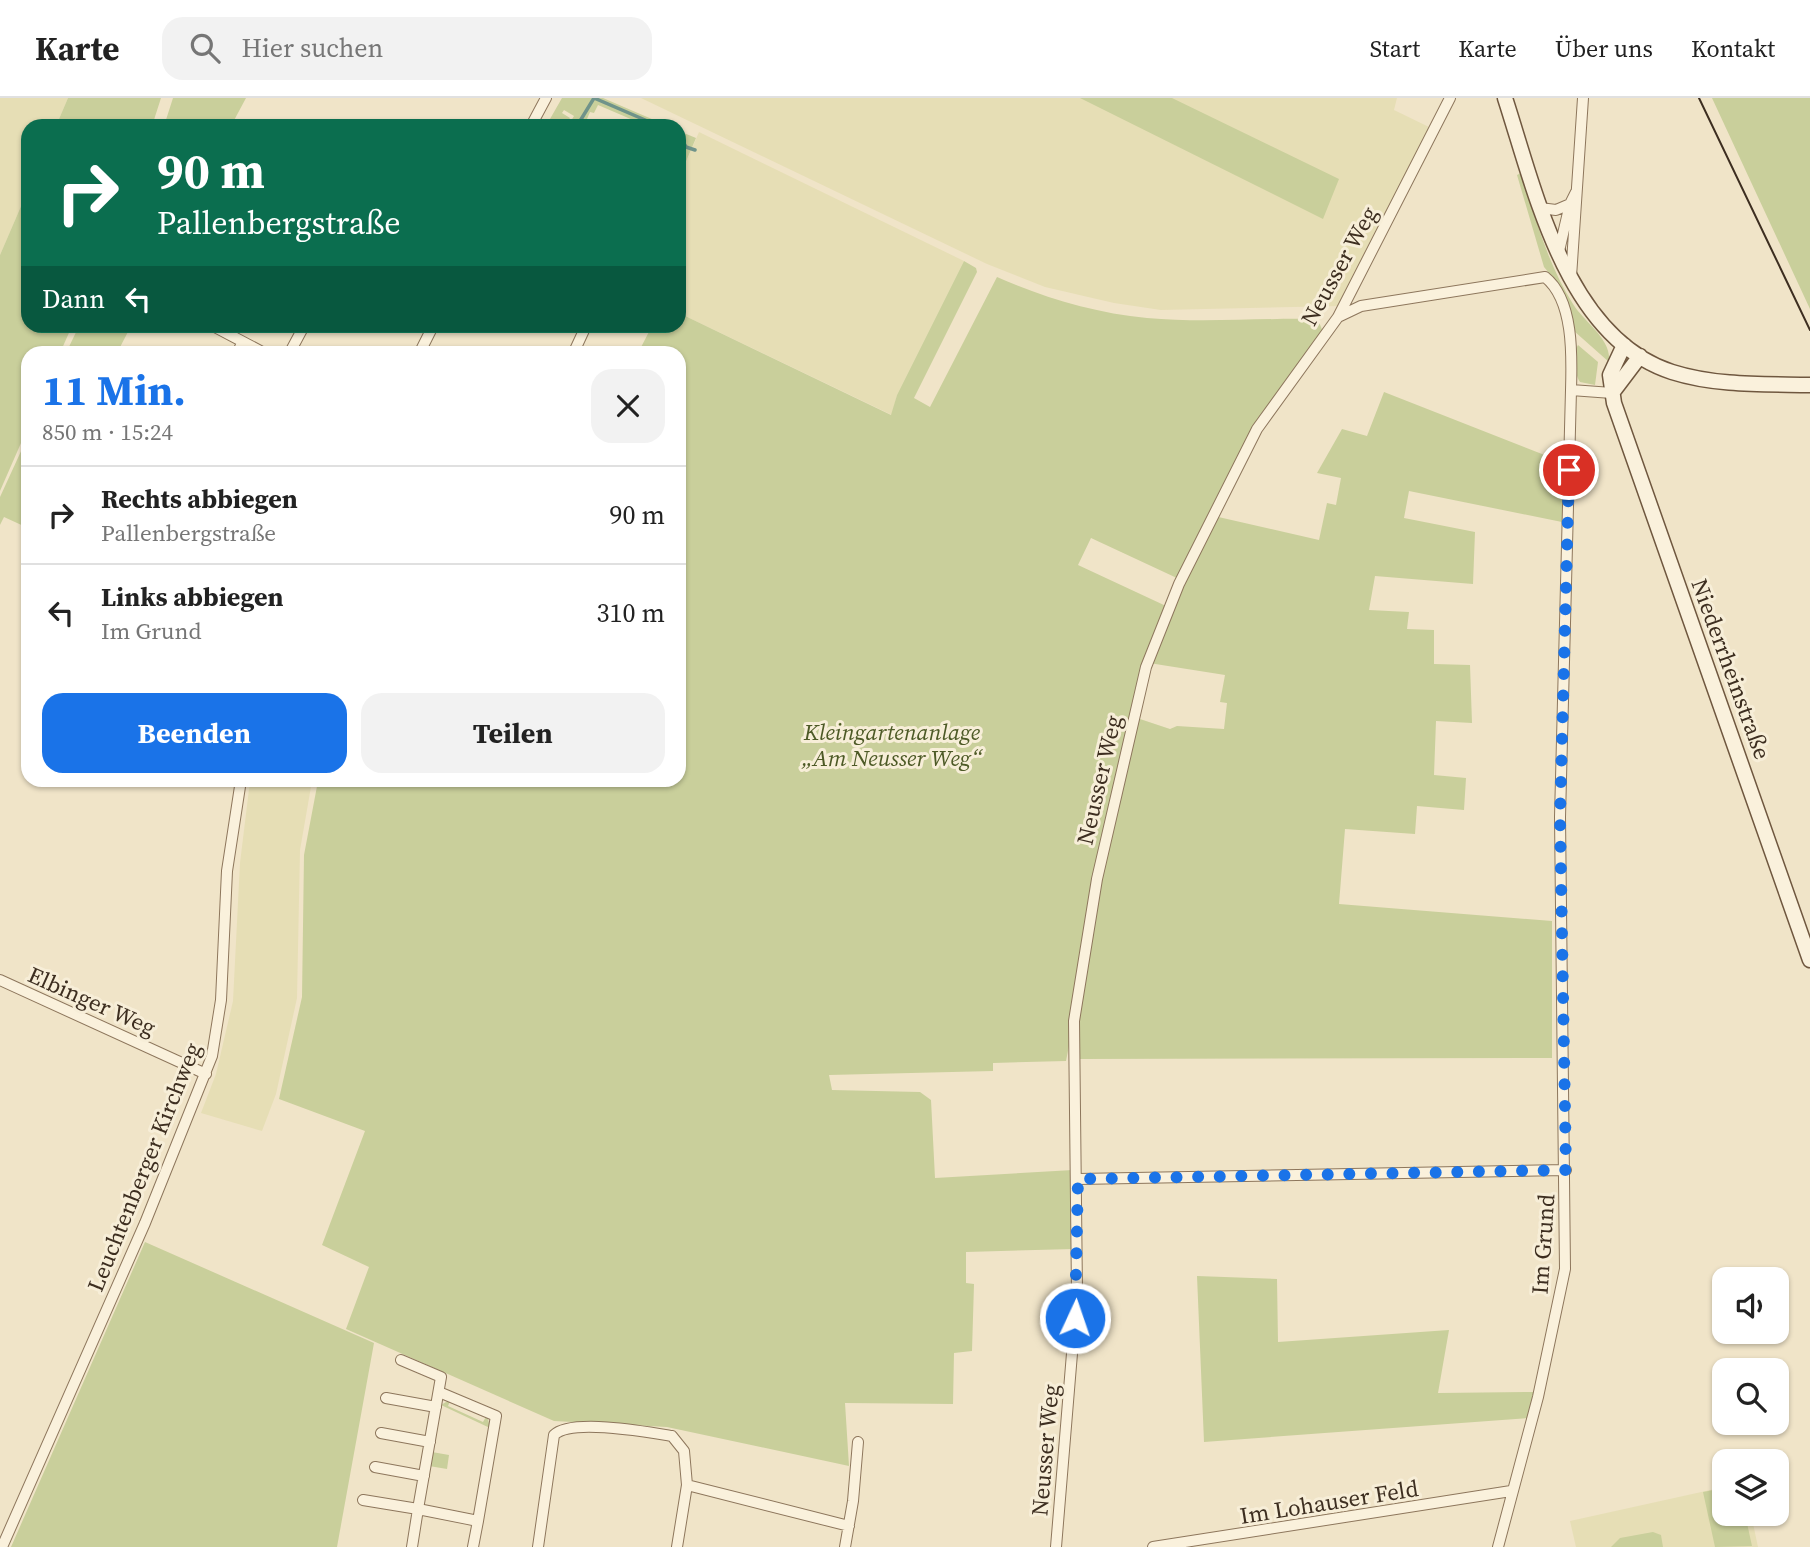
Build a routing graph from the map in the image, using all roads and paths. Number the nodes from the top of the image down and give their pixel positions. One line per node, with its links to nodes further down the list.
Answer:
1 (546, 98): 5 (street)
2 (1450, 98): 11 (street, Neusser Weg)
3 (1505, 98): 8 (street)
4 (1583, 98): 6 (street)
5 (535, 119)
6 (1578, 188): 7 (street); 10 (street)
7 (1570, 204): 8 (street); 9 (street)
8 (1540, 208): 9 (street)
9 (1559, 252): 10 (street)
10 (1571, 278): 14 (street)
11 (1338, 317): 19 (street); 26 (street, Neusser Weg)
12 (224, 333): 13 (street)
13 (242, 343): 15 (street); 16 (street)
14 (1624, 345): 17 (street); 20 (street, Niederrheinstraße)
15 (241, 346)
16 (249, 346)
17 (1640, 356): 18 (street); 20 (street)
18 (1810, 385)
19 (1571, 390): 20 (street); 25 (street, Im Grund)
20 (1612, 393): 22 (street, Niederrheinstraße)
21 (240, 787): 24 (street, Leuchtenberger Kirchweg)
22 (1810, 960)
23 (0, 981): 24 (street, Elbinger Weg)
24 (206, 1074): 42 (street, Leuchtenberger Kirchweg)
25 (1566, 1170): 26 (street); 37 (street, Im Grund)
26 (1078, 1179): 48 (street, Neusser Weg)
27 (401, 1360): 28 (street)
28 (439, 1392): 30 (street); 40 (street)
29 (386, 1398): 30 (street)
30 (436, 1407): 32 (street)
31 (381, 1433): 32 (street)
32 (430, 1442): 35 (street)
33 (858, 1442): 41 (street)
34 (374, 1467): 35 (street)
35 (424, 1476): 39 (street)
36 (687, 1485): 41 (street); 45 (street); 46 (street)
37 (1511, 1491): 49 (street, Im Lohauser Feld); 50 (street, Im Grund)
38 (363, 1500): 39 (street)
39 (418, 1509): 40 (street); 43 (street)
40 (478, 1521): 44 (street)
41 (849, 1526): 47 (street)
42 (2, 1547)
43 (412, 1547)
44 (473, 1547)
45 (538, 1547)
46 (677, 1547)
47 (845, 1547)
48 (1056, 1547)
49 (1153, 1547)
50 (1498, 1547)

